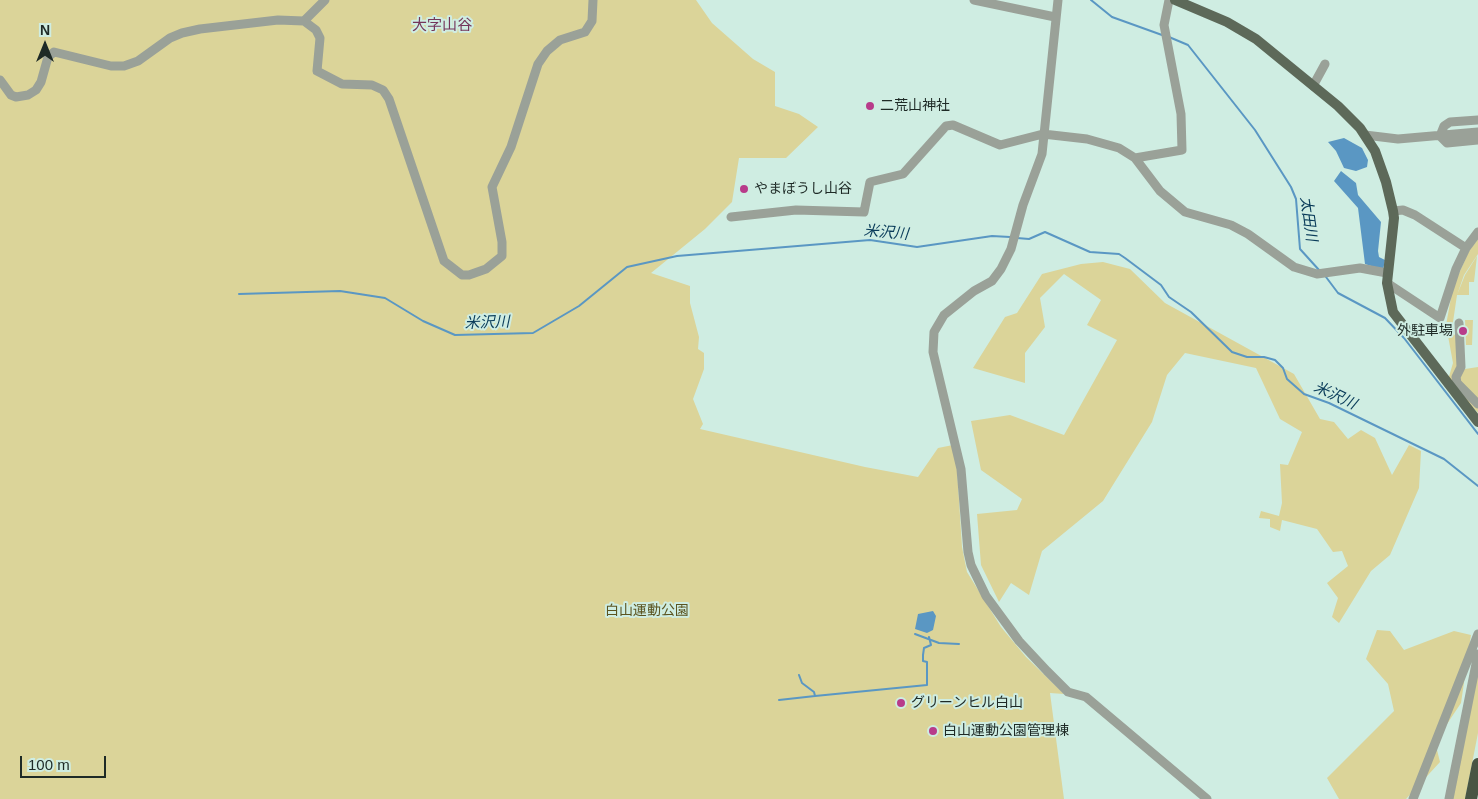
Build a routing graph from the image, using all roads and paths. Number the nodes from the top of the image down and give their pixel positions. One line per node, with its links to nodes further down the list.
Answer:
1 (325, 0): 9 (street)
2 (593, 0): 9 (street)
3 (974, 0): 7 (street)
4 (1058, 0): 8 (street)
5 (1169, 0): 19 (street)
6 (1175, 0): 12 (main road)
7 (984, 1): 8 (street)
8 (1055, 17): 15 (street)
9 (304, 21): 11 (street)
10 (1325, 64): 12 (street)
11 (0, 80)
12 (1313, 86): 16 (main road)
13 (1478, 120): 17 (street)
14 (1478, 132): 17 (street)
15 (1044, 134): 19 (street); 21 (street); 31 (street)
16 (1365, 135): 17 (street); 20 (main road)
17 (1440, 136): 18 (street)
18 (1478, 140)
19 (1135, 158): 24 (street)
20 (1393, 211): 23 (street); 24 (main road)
21 (731, 217)
22 (1478, 232): 23 (street)
23 (1466, 248): 24 (street)
24 (1387, 278): 27 (main road)
25 (1459, 323): 26 (street)
26 (1478, 404)
27 (1478, 422)
28 (1478, 634): 32 (street)
29 (1478, 654): 33 (street)
30 (1478, 764): 34 (highway)
31 (1207, 799)
32 (1413, 799)
33 (1449, 799)
34 (1471, 799)

